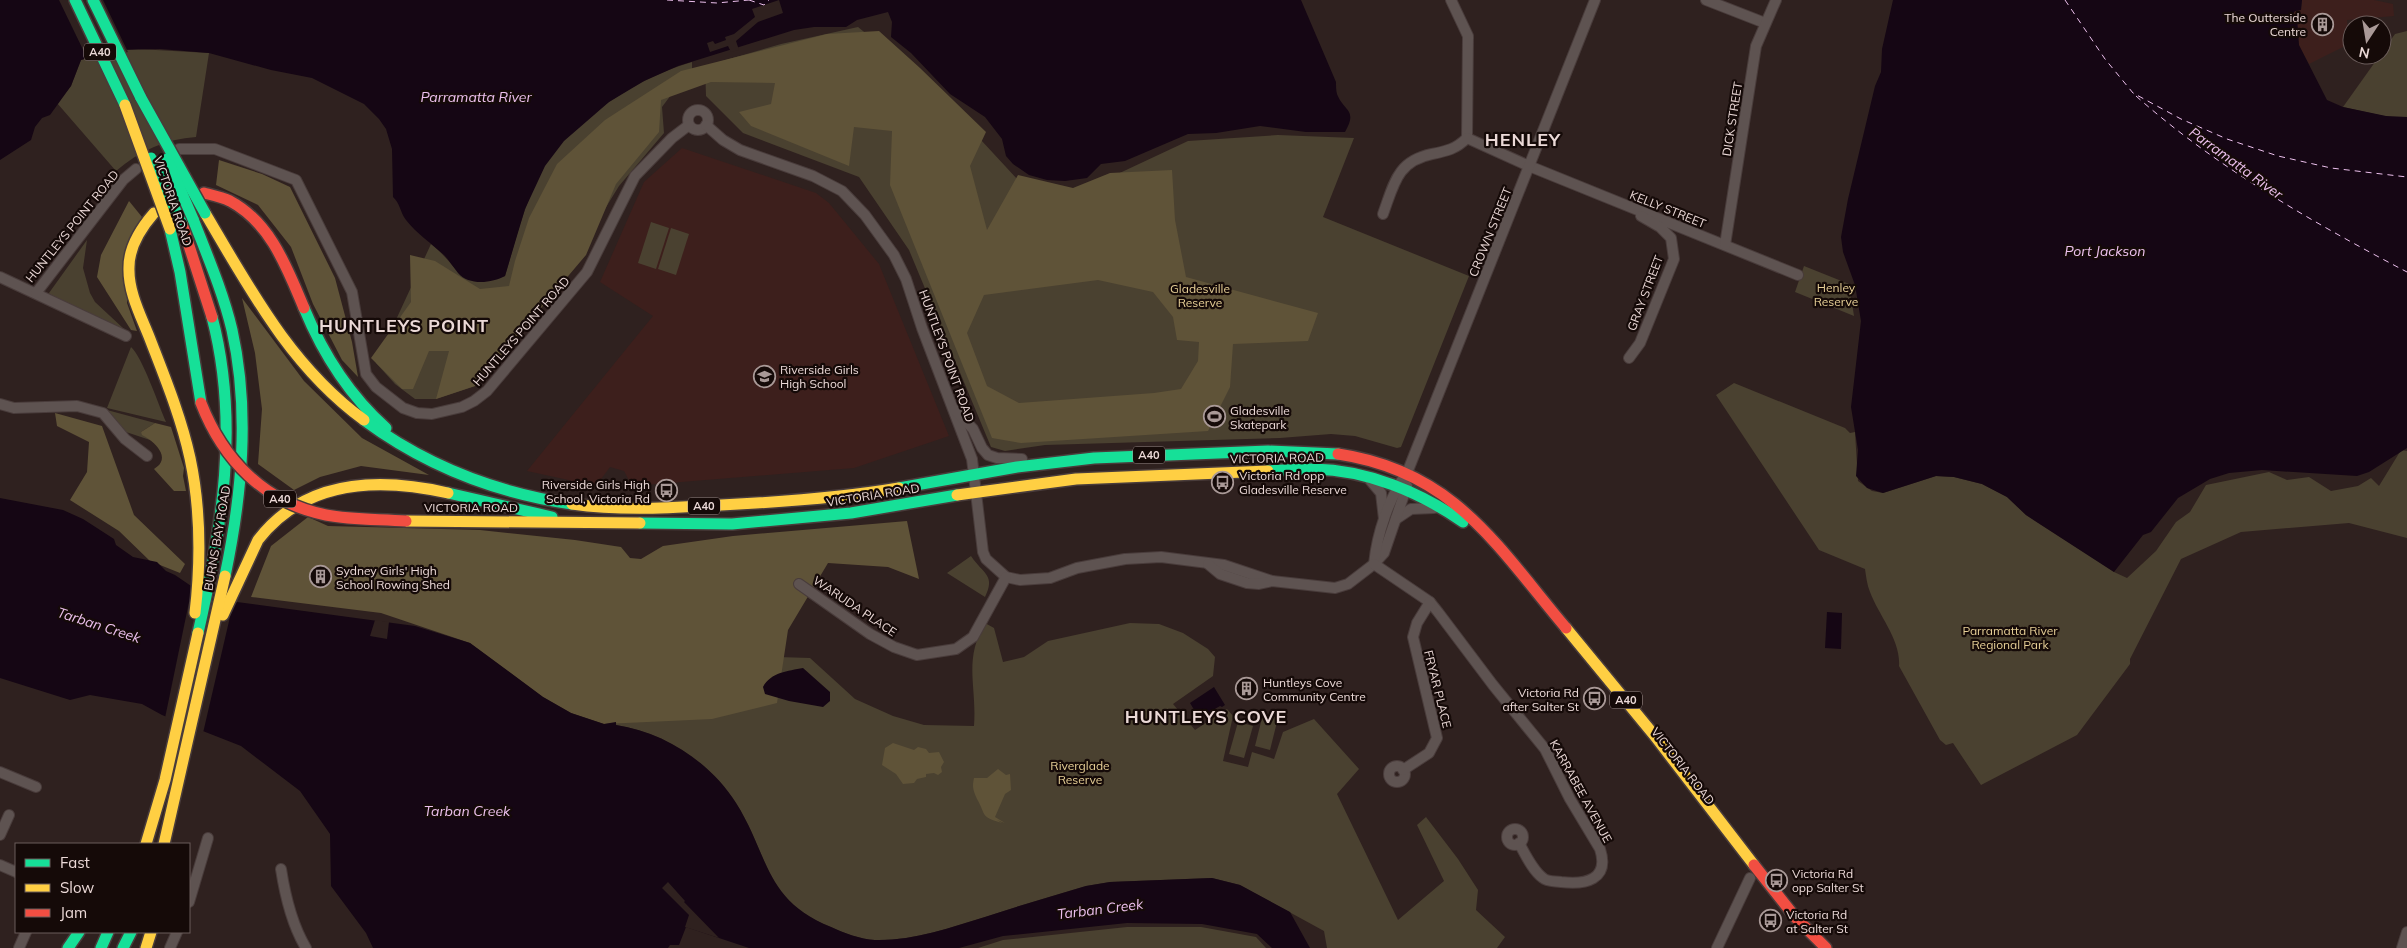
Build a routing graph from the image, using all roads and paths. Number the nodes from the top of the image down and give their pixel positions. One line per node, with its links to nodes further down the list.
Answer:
1 (75, 0): 9 (main road, VICTORIA ROAD / A40)
2 (93, 0): 8 (main road, VICTORIA ROAD / A40)
3 (1451, 0): 12 (street)
4 (1596, 0): 14 (street, CROWN STREET)
5 (1706, 0): 7 (street)
6 (1776, 0): 7 (street, DICK STREET)
7 (1765, 23): 21 (street, DICK STREET)
8 (140, 98): 20 (main road, BURNS BAY ROAD, bridge); 29 (main road, VICTORIA ROAD / A40, bridge)
9 (125, 105): 20 (main road, BURNS BAY ROAD, bridge); 39 (main road, VICTORIA ROAD / A40, bridge)
10 (689, 125): 11 (street); 11 (street); 13 (street, HUNTLEYS POINT ROAD)
11 (706, 125): 28 (street, HUNTLEYS POINT ROAD)
12 (1467, 138): 14 (street, KELLY STREET); 19 (street)
13 (180, 150)
14 (1529, 166): 17 (street, KELLY STREET); 33 (street, CROWN STREET)
15 (136, 169): 24 (street, HUNTLEYS POINT ROAD)
16 (204, 193): 29 (main road)
17 (1619, 202): 21 (street, KELLY STREET); 26 (street, GRAY STREET)
18 (154, 213): 46 (main road)
19 (1383, 214)
20 (187, 222): 45 (main road, BURNS BAY ROAD); 46 (main road, BURNS BAY ROAD)
21 (1725, 245): 22 (street, KELLY STREET)
22 (1798, 274)
23 (0, 277): 24 (street, HUNTLEYS POINT ROAD)
24 (36, 293): 25 (street)
25 (126, 336)
26 (1629, 358)
27 (0, 404): 30 (street)
28 (951, 406): 31 (street); 34 (street, HUNTLEYS POINT ROAD)
29 (398, 442): 34 (main road, VICTORIA ROAD / A40)
30 (147, 456)
31 (1062, 460): 33 (main road, VICTORIA ROAD / A40); 34 (main road, VICTORIA ROAD / A40)
32 (1346, 473): 35 (main road, VICTORIA ROAD / A40); 36 (main road, VICTORIA ROAD / A40); 40 (street)
33 (1408, 473): 35 (street, CROWN STREET); 81 (main road, VICTORIA ROAD / A40)
34 (975, 475): 36 (street, HUNTLEYS POINT ROAD)
35 (1402, 488): 37 (main road, VICTORIA ROAD / A40); 38 (street); 40 (street)
36 (977, 493): 39 (main road, VICTORIA ROAD / A40); 42 (street, HUNTLEYS POINT ROAD)
37 (1452, 514): 38 (street); 63 (main road, VICTORIA ROAD / A40)
38 (1396, 519): 41 (street)
39 (616, 524): 45 (main road)
40 (1384, 525): 41 (street)
41 (1374, 564): 42 (street); 44 (street, KARRABEE AVENUE)
42 (1006, 577): 43 (street, WARUDA PLACE)
43 (799, 584)
44 (1430, 602): 47 (street, FRYAR PLACE); 59 (street, KARRABEE AVENUE)
45 (214, 629): 50 (main road, BURNS BAY ROAD)
46 (189, 671): 49 (main road, BURNS BAY ROAD)
47 (1404, 770)
48 (0, 772): 51 (street)
49 (165, 779): 55 (main road); 56 (main road, BURNS BAY ROAD)
50 (180, 782): 57 (main road, BURNS BAY ROAD); 58 (main road)
51 (36, 786)
52 (9, 815): 53 (street)
53 (0, 835)
54 (208, 838): 64 (street)
55 (137, 843)
56 (146, 843)
57 (164, 843)
58 (173, 843)
59 (1519, 843)
60 (0, 865): 62 (street)
61 (280, 869): 78 (street)
62 (15, 872)
63 (1750, 878): 79 (street); 80 (main road, VICTORIA ROAD / A40)
64 (190, 899)
65 (2407, 932): 82 (street)
66 (26, 933): 72 (street)
67 (78, 933): 73 (main road)
68 (108, 933): 74 (main road)
69 (130, 933): 75 (main road)
70 (151, 933): 76 (main road)
71 (177, 933): 77 (street)
72 (19, 948)
73 (68, 948)
74 (101, 948)
75 (123, 948)
76 (146, 948)
77 (170, 948)
78 (306, 948)
79 (1717, 948)
80 (1810, 948)
81 (1826, 948)
82 (2402, 948)

